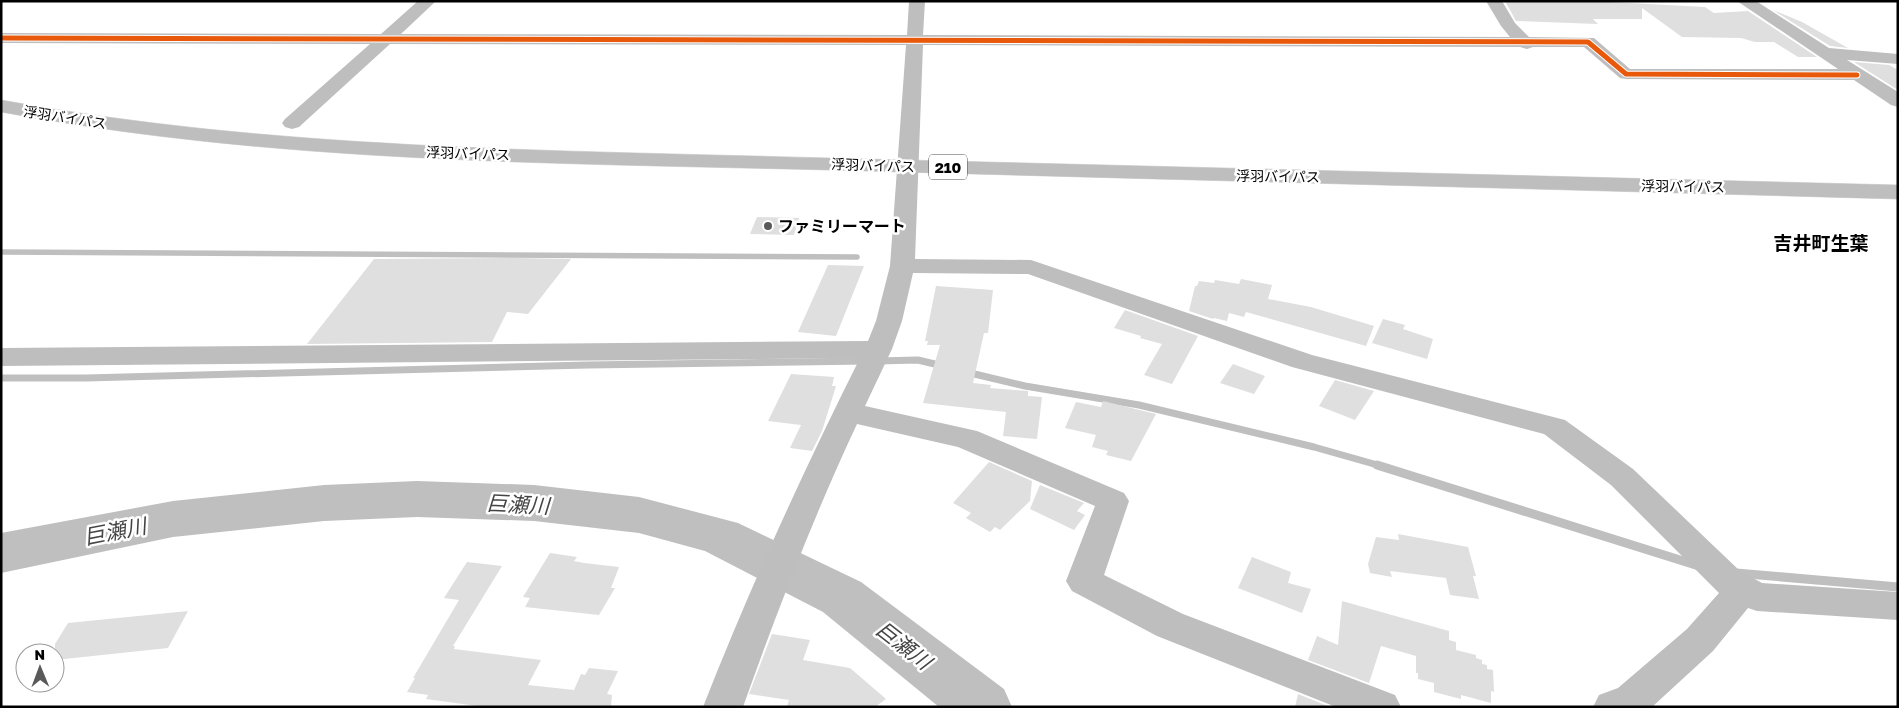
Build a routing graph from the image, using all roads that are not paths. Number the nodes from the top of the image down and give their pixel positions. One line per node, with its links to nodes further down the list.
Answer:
1 (428, 1): 6 (main road)
2 (917, 1): 7 (main road)
3 (1494, 1): 8 (main road)
4 (1746, 1): 9 (main road)
5 (1, 38): 6 (main road)
6 (384, 40): 7 (main road); 14 (main road)
7 (914, 41): 8 (main road); 15 (main road)
8 (1527, 44): 11 (main road)
9 (1827, 53): 10 (main road); 11 (main road)
10 (1898, 58)
11 (1857, 75): 12 (main road)
12 (1898, 101)
13 (1, 106): 15 (main road, 浮羽バイパス / 210)
14 (292, 123)
15 (907, 166): 16 (main road, 浮羽バイパス / 210); 17 (main road)
16 (1898, 192)
17 (902, 266): 19 (main road); 21 (main road)
18 (1, 357): 19 (main road)
19 (873, 359): 20 (main road)
20 (848, 412): 23 (main road); 24 (main road)
21 (1735, 586): 22 (main road); 25 (main road)
22 (1898, 606)
23 (723, 707)
24 (1381, 707)
25 (1613, 707)

